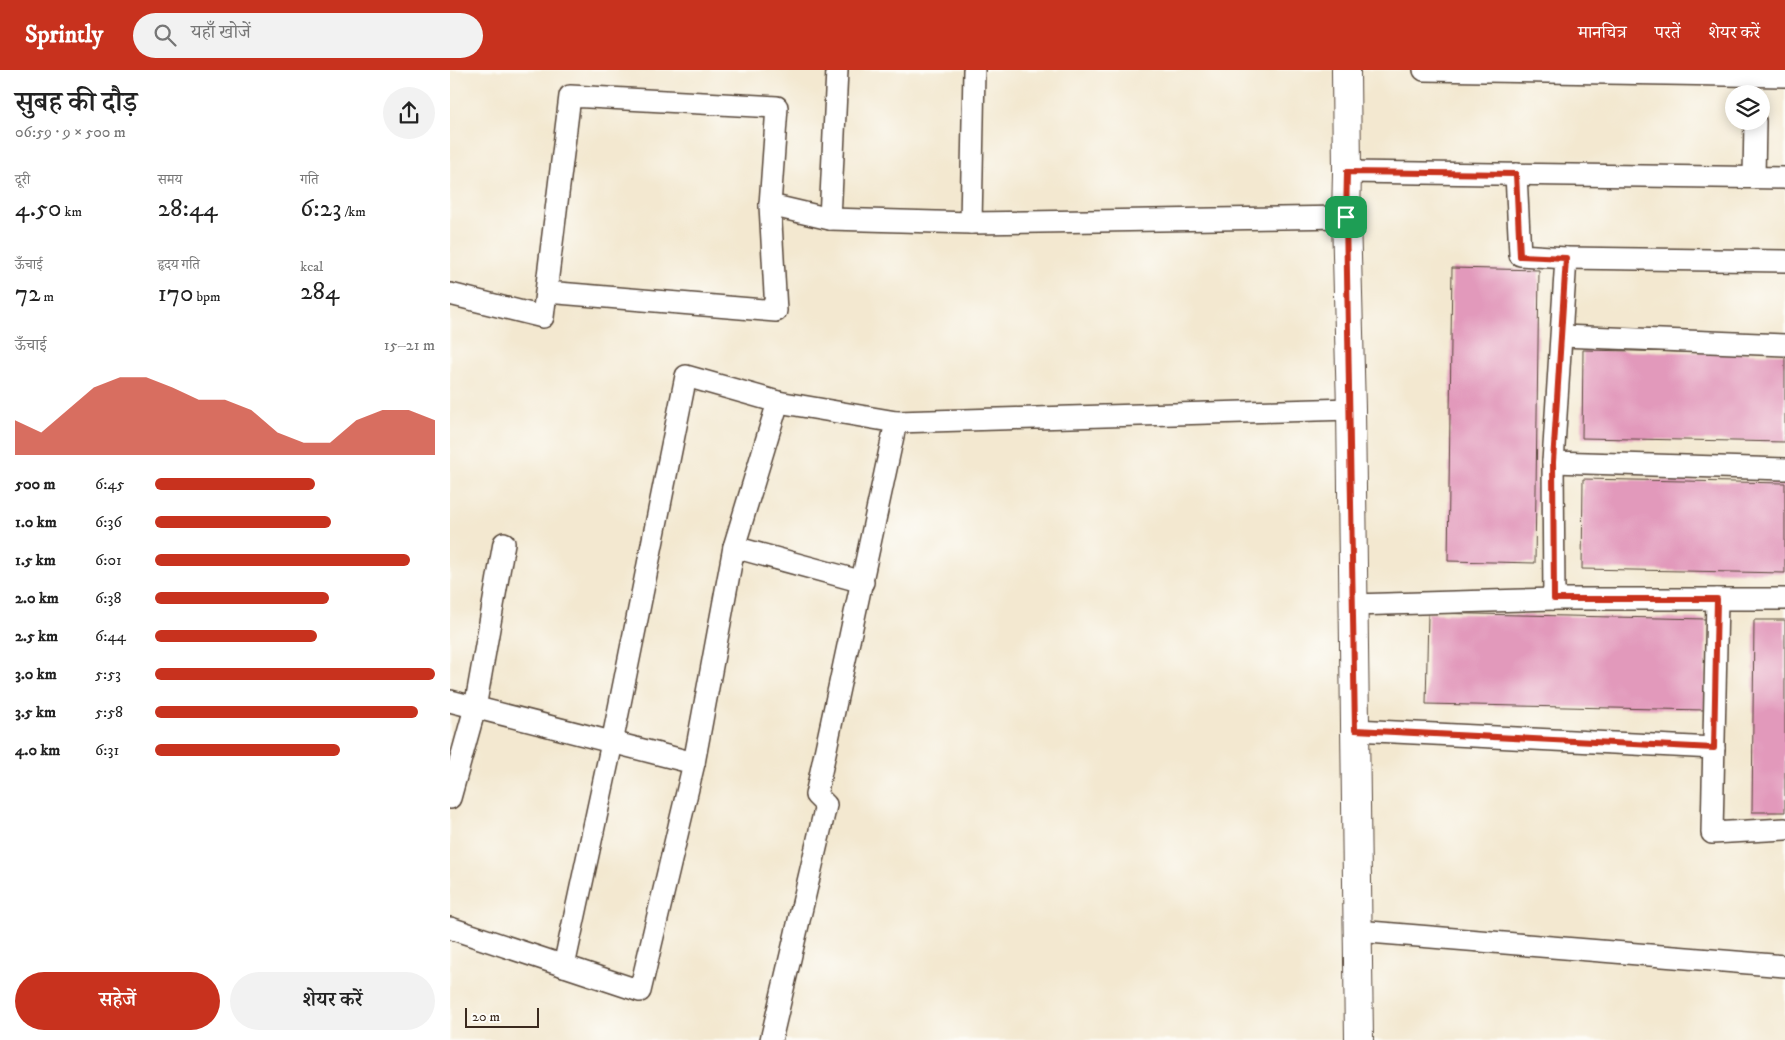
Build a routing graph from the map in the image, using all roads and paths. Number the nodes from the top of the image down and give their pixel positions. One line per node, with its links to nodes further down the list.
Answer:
1 (837, 70): 14 (street)
2 (974, 70): 15 (street)
3 (1346, 70): 8 (street)
4 (1424, 70): 6 (street)
5 (1785, 76): 6 (street)
6 (1755, 80)
7 (1754, 130): 10 (street)
8 (1347, 172): 9 (street); 13 (street)
9 (1516, 174): 10 (street); 16 (street)
10 (1754, 177): 11 (street)
11 (1785, 178)
12 (770, 205): 14 (street); 18 (street); 18 (street)
13 (1346, 217): 15 (street); 23 (street)
14 (830, 219): 15 (street)
15 (971, 223)
16 (1566, 258): 17 (street); 20 (street)
17 (1785, 261)
18 (546, 292): 19 (street)
19 (450, 294)
20 (1562, 336): 21 (street); 25 (street)
21 (1785, 345)
22 (778, 402): 24 (street); 28 (street); 37 (street)
23 (1350, 409): 24 (street); 33 (street)
24 (896, 422): 29 (street)
25 (1553, 462): 26 (street); 30 (street)
26 (1785, 469)
27 (504, 543): 35 (street)
28 (734, 547): 29 (street); 39 (street)
29 (863, 582): 46 (street)
30 (1554, 599): 31 (street); 33 (street)
31 (1717, 599): 32 (street); 38 (street)
32 (1785, 599)
33 (1353, 605): 36 (street)
34 (450, 701): 35 (street)
35 (475, 708): 37 (street); 40 (street)
36 (1355, 730): 38 (street); 43 (street)
37 (612, 743): 39 (street); 44 (street)
38 (1714, 748): 41 (street)
39 (694, 763): 44 (street)
40 (450, 798)
41 (1785, 830)
42 (450, 928): 44 (street)
43 (1357, 931): 45 (street); 47 (street)
44 (564, 966)
45 (1785, 966)
46 (771, 1040)
47 (1359, 1040)

